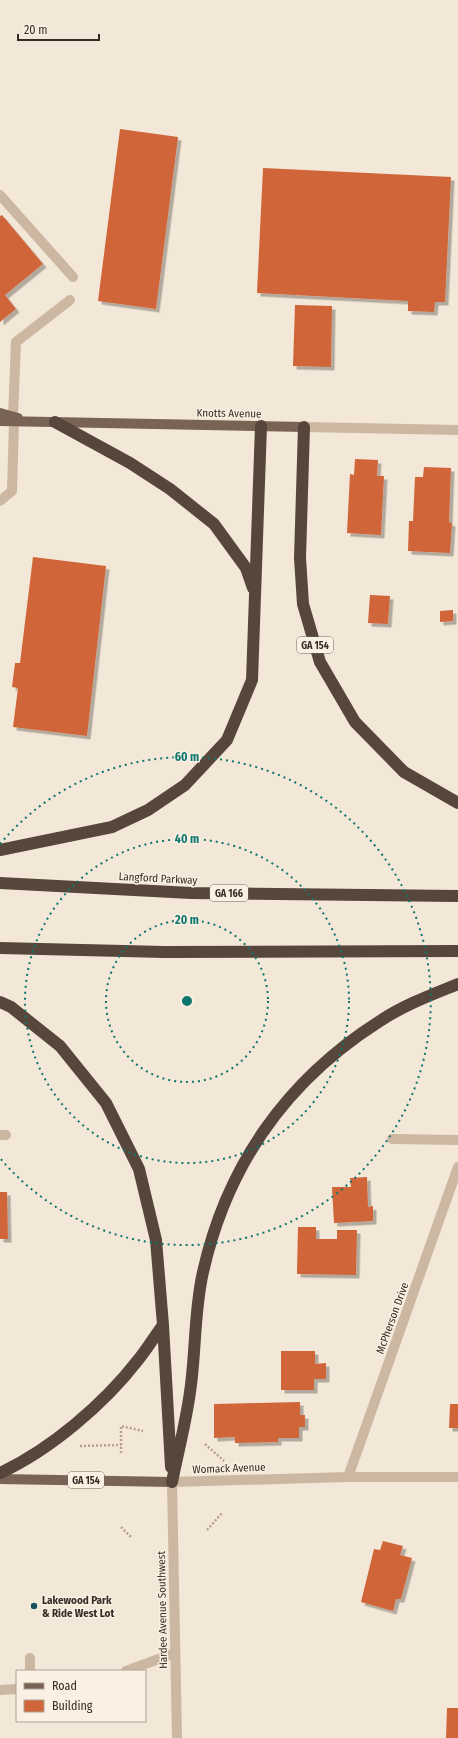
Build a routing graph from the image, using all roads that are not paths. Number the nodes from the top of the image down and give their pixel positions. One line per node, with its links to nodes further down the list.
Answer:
1 (0, 195): 2 (street)
2 (73, 277)
3 (70, 300): 5 (street)
4 (0, 413): 5 (main road)
5 (13, 419): 6 (main road); 7 (main road, Knotts Avenue); 11 (street)
6 (0, 420)
7 (55, 422): 8 (main road, Knotts Avenue); 12 (highway)
8 (261, 426): 9 (main road, Knotts Avenue); 12 (highway)
9 (304, 427): 10 (street, Knotts Avenue); 13 (highway, GA 154)
10 (458, 430)
11 (0, 501)
12 (255, 595): 14 (highway)
13 (458, 803)
14 (0, 850)
15 (0, 883): 16 (highway, Langford Parkway / GA 166)
16 (458, 896)
17 (0, 948): 18 (highway)
18 (458, 951)
19 (458, 984): 29 (highway)
20 (0, 1002): 24 (highway)
21 (392, 1139): 22 (street)
22 (458, 1140)
23 (458, 1167): 26 (street, McPherson Drive)
24 (163, 1325): 25 (highway); 29 (highway)
25 (0, 1473)
26 (348, 1476): 27 (street, Womack Avenue); 29 (street, Womack Avenue)
27 (458, 1477)
28 (0, 1478): 29 (main road, Womack Avenue / GA 154)
29 (172, 1482): 30 (street, Hardee Avenue Southwest)
30 (175, 1653): 33 (street); 36 (street, Hardee Avenue Southwest)
31 (30, 1658): 32 (street)
32 (30, 1670)
33 (129, 1670)
34 (16, 1689): 35 (street)
35 (0, 1690)
36 (177, 1738)

